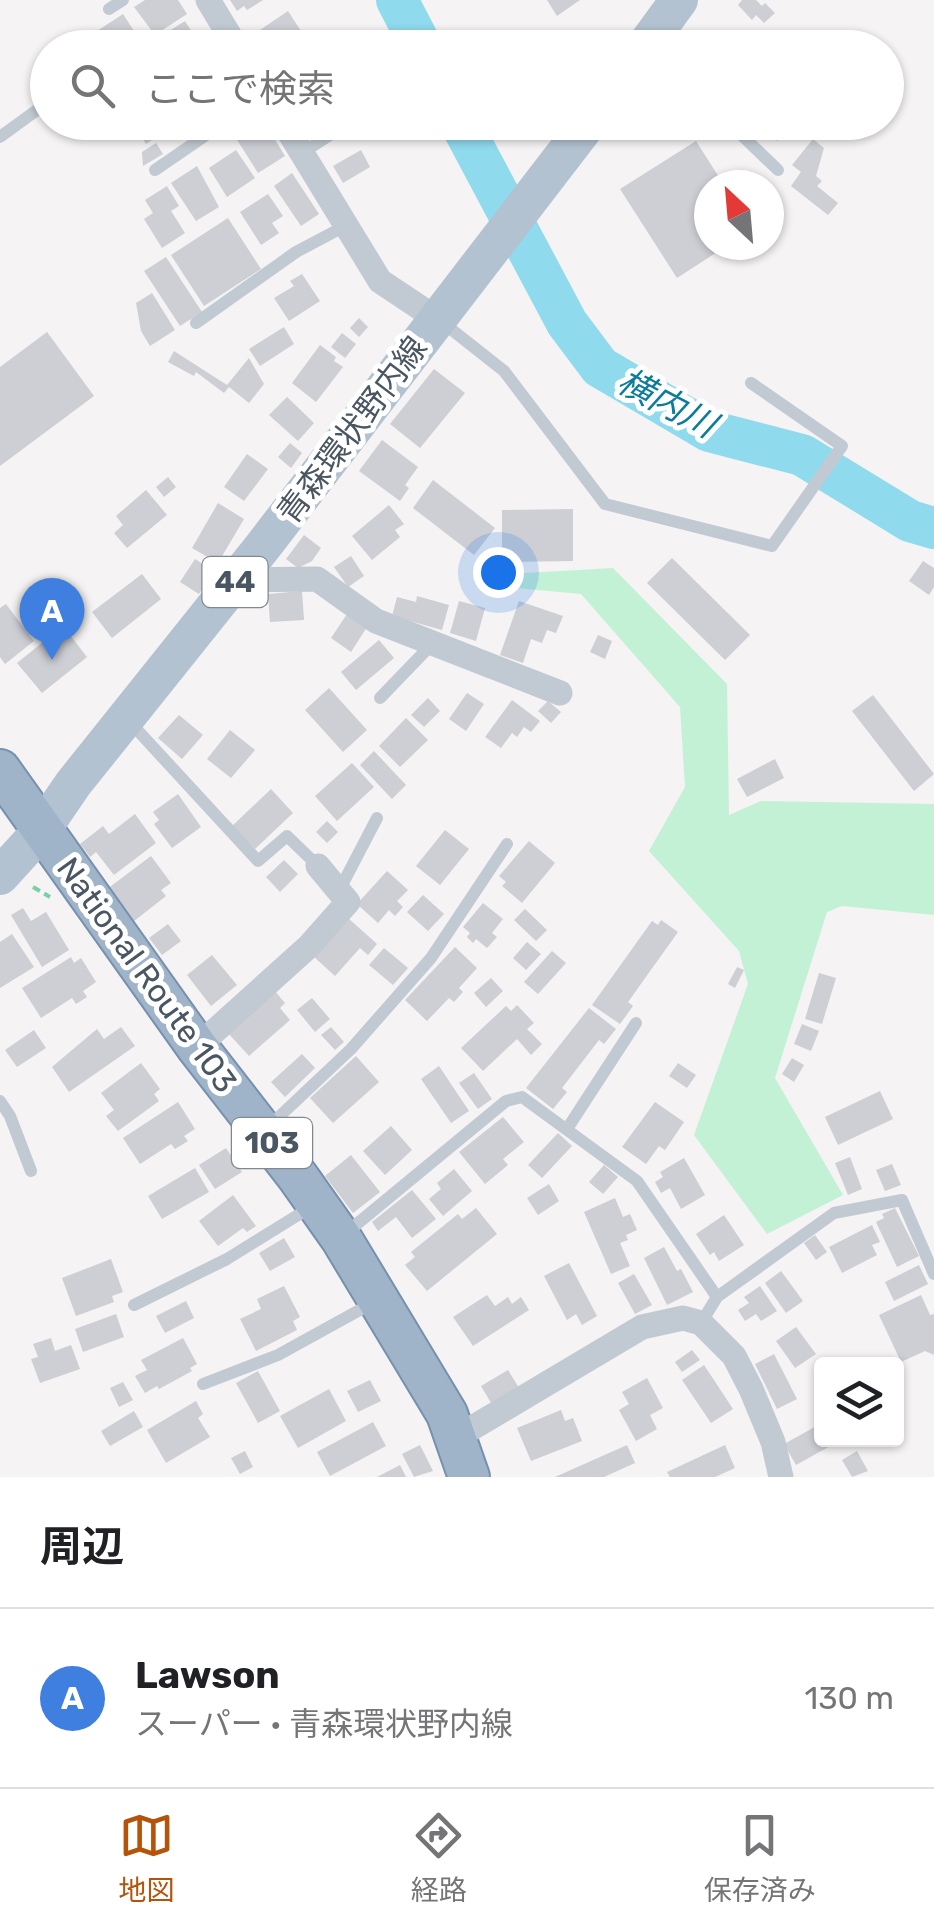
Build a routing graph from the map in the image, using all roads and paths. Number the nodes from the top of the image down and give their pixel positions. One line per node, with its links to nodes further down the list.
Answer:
1 (123, 0): 4 (lane)
2 (208, 0): 5 (street)
3 (679, 0): 6 (main road)
4 (109, 9)
5 (226, 30)
6 (660, 30)
7 (30, 115): 8 (lane)
8 (0, 137)
9 (198, 140): 15 (lane)
10 (294, 140): 14 (street)
11 (322, 140): 14 (lane)
12 (576, 140): 18 (main road, 青森環状野内線 / 44)
13 (747, 140): 16 (lane)
14 (302, 153): 17 (street)
15 (154, 170)
16 (778, 170)
17 (346, 225): 18 (street); 19 (lane)
18 (437, 318): 20 (lane); 21 (main road, 青森環状野内線 / 44)
19 (196, 323)
20 (750, 382)
21 (236, 580): 22 (street); 25 (main road, 青森環状野内線 / 44)
22 (433, 643): 23 (street); 24 (lane)
23 (560, 693)
24 (380, 698)
25 (126, 718): 28 (main road, 青森環状野内線 / 44); 30 (lane)
26 (0, 770): 28 (highway, 103)
27 (377, 818): 32 (lane)
28 (40, 830): 31 (main road, 青森環状野内線 / 44); 34 (highway, National Route 103 / 103)
29 (508, 844): 37 (lane)
30 (318, 866): 32 (street)
31 (0, 876)
32 (340, 889): 34 (street)
33 (636, 1023): 36 (lane)
34 (197, 1047): 37 (highway, National Route 103 / 103)
35 (0, 1101): 38 (lane)
36 (567, 1129): 40 (lane); 42 (lane)
37 (263, 1132): 39 (highway, National Route 103 / 103)
38 (30, 1171)
39 (316, 1203): 40 (highway, National Route 103 / 103); 44 (lane)
40 (340, 1238): 43 (highway, National Route 103 / 103)
41 (934, 1274): 42 (lane)
42 (717, 1296): 45 (lane)
43 (378, 1299): 46 (lane); 47 (highway, National Route 103 / 103)
44 (134, 1305)
45 (701, 1323): 47 (street); 49 (street)
46 (203, 1384)
47 (457, 1437): 48 (highway, National Route 103 / 103)
48 (469, 1477)
49 (780, 1477)

